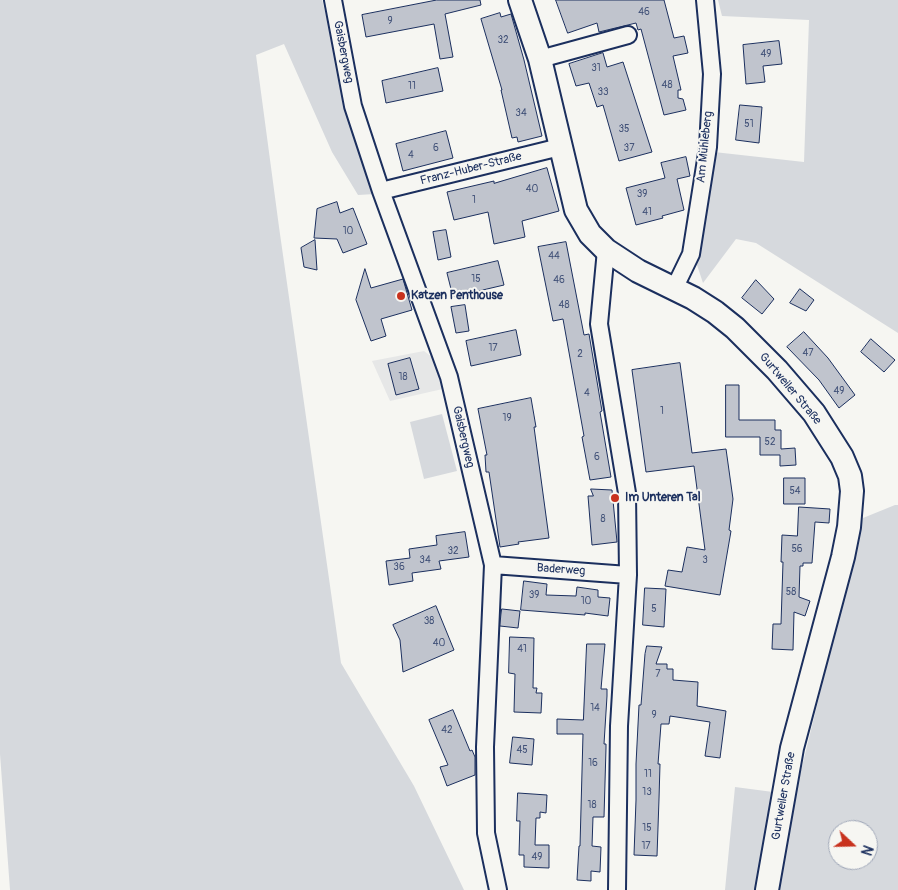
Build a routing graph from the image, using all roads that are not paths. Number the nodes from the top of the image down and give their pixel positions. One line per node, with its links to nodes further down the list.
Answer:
1 (333, 0): 7 (street, Gaisbergweg)
2 (520, 0): 5 (main road, Gurtweiler Straße)
3 (705, 0): 9 (street, Am Mühleberg)
4 (628, 35): 5 (street)
5 (540, 59): 6 (main road, Gurtweiler Straße)
6 (560, 147): 7 (street, Franz-Huber-Straße); 8 (main road, Gurtweiler Straße)
7 (381, 191): 10 (street, Gaisbergweg)
8 (606, 250): 9 (main road, Gurtweiler Straße); 11 (street)
9 (674, 289): 14 (main road, Gurtweiler Straße)
10 (493, 565): 11 (street, Baderweg); 12 (street, Gaisbergweg)
11 (628, 575): 13 (street)
12 (498, 890)
13 (617, 890)
14 (767, 890)

